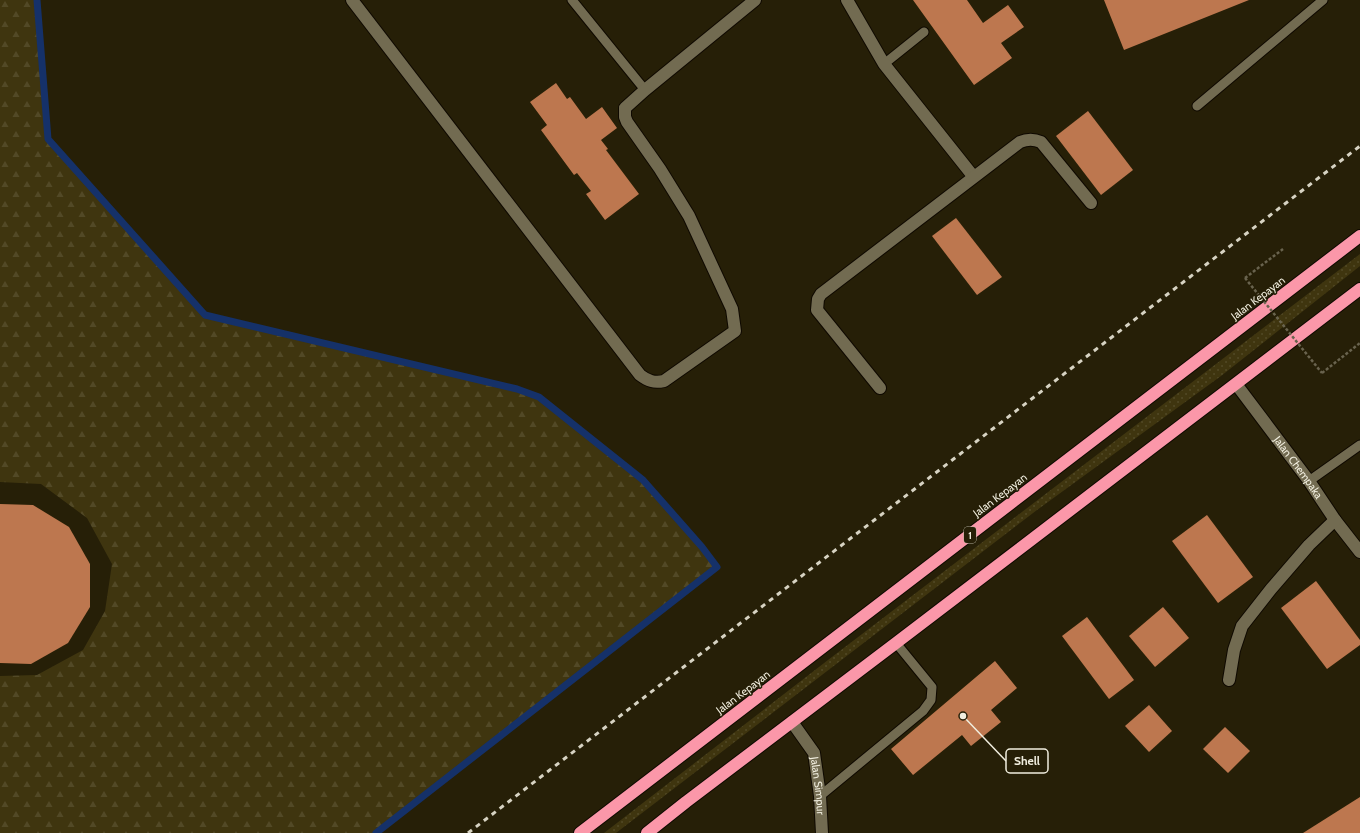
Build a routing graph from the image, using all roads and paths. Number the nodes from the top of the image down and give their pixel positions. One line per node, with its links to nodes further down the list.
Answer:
1 (352, 0): 8 (street)
2 (572, 0): 8 (lane)
3 (755, 0): 8 (street)
4 (847, 0): 7 (street)
5 (1323, 0): 9 (lane)
6 (924, 32): 7 (lane)
7 (884, 64): 10 (street)
8 (645, 90)
9 (1197, 106)
10 (973, 176): 11 (street); 17 (street)
11 (1091, 203)
12 (1360, 236): 26 (highway, Jalan Kepayan / 1)
13 (1283, 249): 15 (path, bridge)
14 (1360, 289): 16 (highway)
15 (1360, 342)
16 (1236, 384): 19 (street, Jalan Chempaka); 22 (highway)
17 (880, 388)
18 (1360, 445): 19 (lane)
19 (1309, 481): 20 (street, Jalan Chempaka)
20 (1335, 520): 21 (street, Jalan Chempaka); 23 (street)
21 (1360, 552)
22 (896, 643): 24 (highway); 25 (lane)
23 (1229, 680)
24 (792, 722): 25 (street, Jalan Simpur); 27 (highway)
25 (820, 796): 28 (street, Jalan Simpur)
26 (580, 833)
27 (647, 833)
28 (822, 833)

